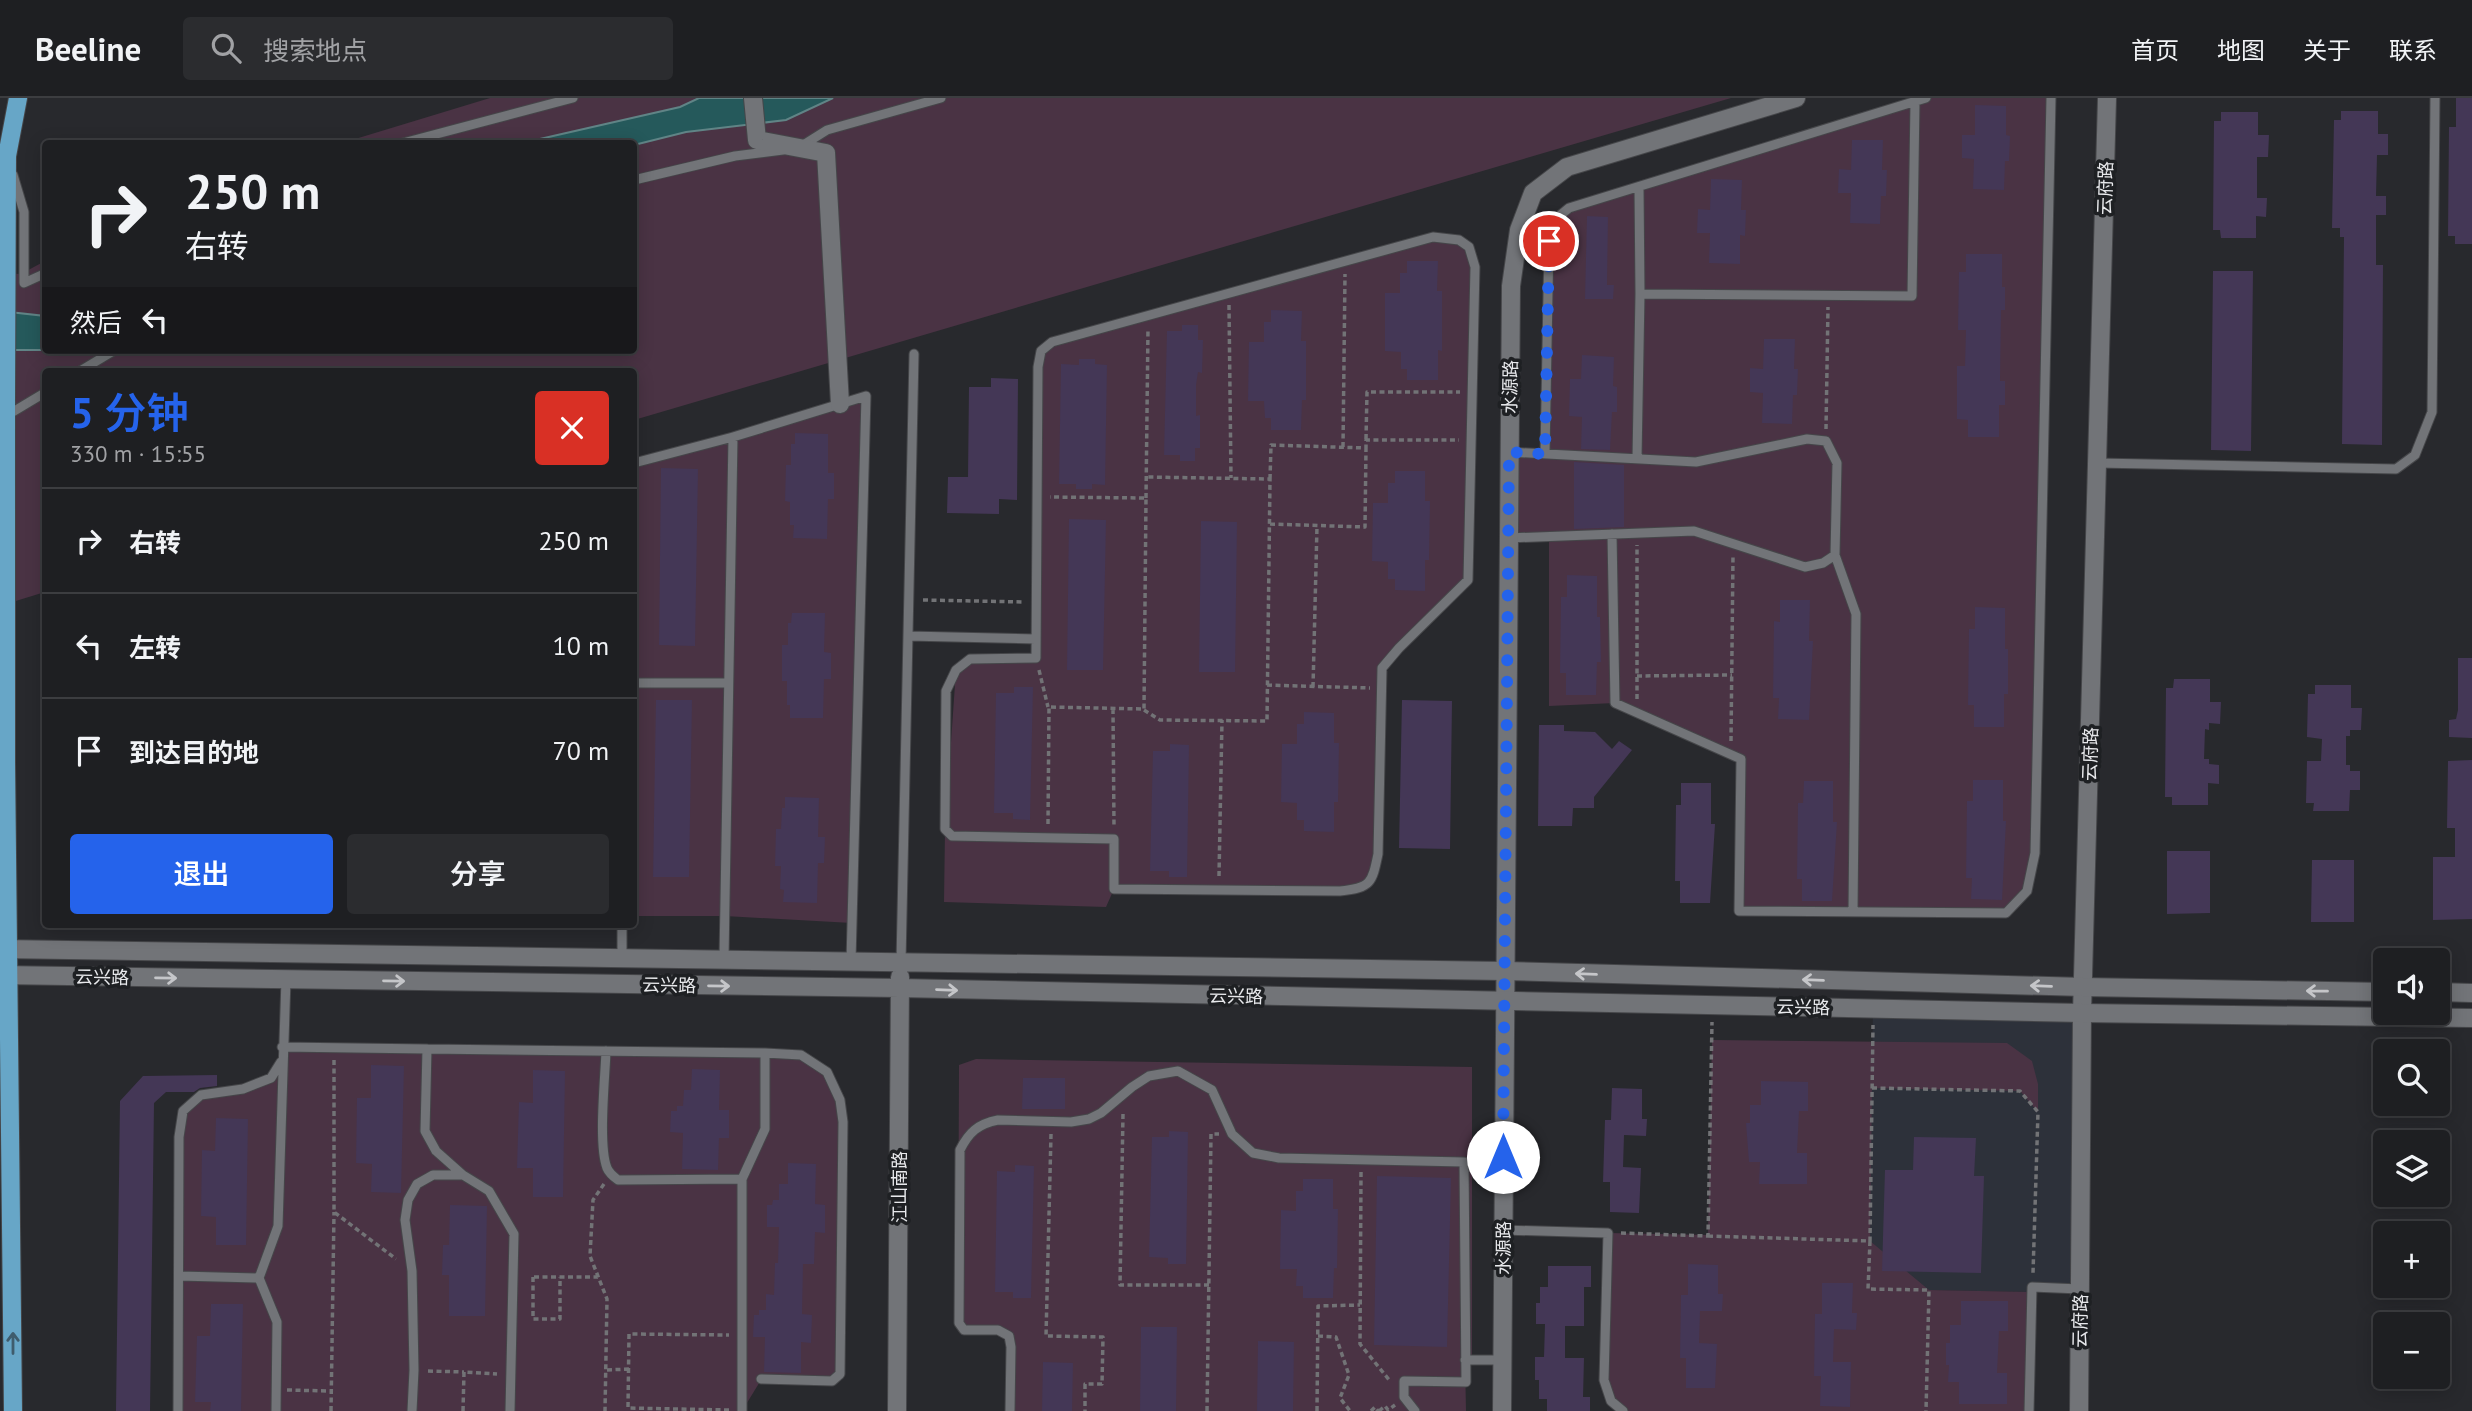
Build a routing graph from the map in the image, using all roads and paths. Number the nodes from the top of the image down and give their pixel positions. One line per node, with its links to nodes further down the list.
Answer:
1 (18, 98): 13 (main road)
2 (573, 98): 11 (lane)
3 (753, 98): 12 (street)
4 (941, 98): 12 (lane)
5 (1796, 98): 35 (street, 水源路)
6 (1926, 98): 10 (lane)
7 (2051, 98): 73 (lane)
8 (2107, 98): 39 (street, 云府路)
9 (2435, 98): 39 (lane)
10 (1915, 102): 15 (lane); 20 (lane)
11 (414, 140)
12 (799, 148): 14 (lane); 27 (street)
13 (7, 156): 17 (lane); 28 (main road)
14 (637, 179)
15 (1640, 187): 19 (lane); 36 (lane)
16 (1345, 261): 18 (lane); 25 (lane); 33 (path)
17 (42, 275)
18 (1229, 293): 21 (lane); 41 (path)
19 (1640, 294): 20 (lane); 37 (lane)
20 (1828, 295): 32 (path)
21 (1148, 316): 40 (path); 43 (lane)
22 (108, 354): 24 (lane)
23 (914, 354): 52 (lane)
24 (85, 368)
25 (1472, 391): 30 (path); 31 (lane)
26 (42, 394): 28 (lane)
27 (840, 404): 29 (lane); 78 (lane)
28 (6, 416): 75 (main road)
29 (733, 437): 38 (lane); 59 (lane)
30 (1366, 440): 31 (path); 34 (path)
31 (1471, 441): 63 (lane)
32 (1826, 441): 37 (lane); 51 (lane)
33 (1343, 447): 34 (path); 42 (path)
34 (1366, 448): 46 (path)
35 (1509, 452): 36 (lane); 49 (street, 水源路)
36 (1545, 454): 37 (lane)
37 (1637, 458)
38 (637, 462)
39 (2097, 463): 84 (street, 云府路)
40 (1146, 477): 41 (path); 44 (path)
41 (1231, 478): 42 (path)
42 (1270, 479): 45 (path)
43 (1037, 497): 44 (path); 53 (lane)
44 (1146, 498): 66 (path)
45 (1270, 524): 46 (path); 61 (path)
46 (1317, 526): 62 (path)
47 (1637, 533): 48 (lane); 50 (lane); 58 (path)
48 (1612, 534): 49 (lane); 67 (lane)
49 (1508, 538): 80 (street, 水源路)
50 (1734, 544): 51 (lane); 57 (path)
51 (1835, 555): 73 (lane)
52 (908, 599): 53 (path); 54 (lane)
53 (1036, 603): 55 (lane)
54 (908, 636): 55 (lane); 79 (lane)
55 (1036, 639): 56 (lane)
56 (1036, 658): 64 (path); 70 (lane)
57 (1732, 675): 58 (path); 69 (path)
58 (1637, 676): 67 (path)
59 (728, 682): 60 (lane); 77 (lane)
60 (637, 683)
61 (1267, 685): 62 (path); 68 (path)
62 (1313, 687): 63 (path)
63 (1381, 688): 72 (lane)
64 (1048, 707): 65 (path); 70 (path)
65 (1113, 709): 66 (path); 71 (path)
66 (1144, 709): 68 (path)
67 (1637, 713): 69 (lane)
68 (1222, 720): 72 (path)
69 (1730, 754): 73 (lane)
70 (1048, 838): 71 (lane)
71 (1114, 839): 72 (lane)
72 (1219, 891)
73 (1853, 912)
74 (622, 928): 76 (lane)
75 (5, 949): 76 (street, 云兴路); 81 (main road)
76 (622, 958): 77 (street, 云兴路)
77 (724, 960): 78 (street, 云兴路)
78 (851, 961): 79 (street, 云兴路)
79 (901, 962): 80 (street, 云兴路); 83 (street, 江山南路)
80 (1504, 971): 84 (street, 云兴路, one-way to 80); 88 (street, 水源路)
81 (5, 975): 82 (street, 云兴路, one-way to 82); 137 (main road, one-way to 81)
82 (286, 979): 83 (street, 云兴路, one-way to 83); 93 (lane)
83 (900, 988): 88 (street, 云兴路, one-way to 88); 145 (street, 江山南路)
84 (2083, 988): 85 (street, 云兴路, one-way to 84); 91 (street, 云府路)
85 (2373, 992)
86 (2450, 992): 87 (street)
87 (2472, 993)
88 (1504, 1001): 89 (street, 云兴路); 108 (street, 水源路)
89 (1712, 1006): 90 (street, 云兴路); 110 (path)
90 (1873, 1009): 91 (street, 云兴路); 99 (path)
91 (2082, 1013): 92 (street, 云兴路); 121 (street, 云府路)
92 (2472, 1018)
93 (282, 1048): 94 (lane); 98 (lane)
94 (334, 1048): 95 (lane); 107 (path)
95 (427, 1049): 96 (lane); 105 (lane)
96 (606, 1051): 97 (lane); 104 (lane)
97 (765, 1053): 106 (lane); 132 (lane)
98 (281, 1061): 113 (lane); 118 (lane)
99 (1872, 1088): 111 (path); 120 (path)
100 (1124, 1094): 101 (lane); 102 (lane); 119 (path)
101 (1051, 1121): 146 (lane); 147 (path)
102 (1232, 1135): 103 (lane); 119 (path)
103 (1361, 1160): 122 (path); 125 (lane)
104 (611, 1174): 106 (lane); 117 (path)
105 (463, 1175): 112 (lane); 114 (lane)
106 (742, 1178): 123 (lane)
107 (334, 1212): 112 (path); 134 (path)
108 (1503, 1230): 109 (lane); 126 (street, 水源路)
109 (1608, 1233): 110 (path); 155 (lane)
110 (1708, 1236): 111 (path)
111 (1870, 1241): 156 (path)
112 (412, 1271): 128 (lane)
113 (178, 1276): 118 (lane); 138 (lane)
114 (513, 1276): 115 (path); 131 (lane)
115 (533, 1277): 116 (path); 116 (path)
116 (560, 1277): 117 (path)
117 (598, 1277): 129 (path)
118 (259, 1279): 133 (lane)
119 (1209, 1285): 148 (path)
120 (2032, 1287): 121 (lane); 157 (lane)
121 (2080, 1289): 158 (street, 云府路)
122 (1360, 1305): 124 (path); 135 (path)
123 (742, 1335): 127 (path); 136 (lane)
124 (1318, 1336): 149 (path); 150 (path)
125 (1465, 1360): 126 (lane); 135 (lane)
126 (1502, 1360): 154 (street, 水源路)
127 (629, 1369): 129 (path); 136 (path)
128 (415, 1370): 130 (path); 141 (lane)
129 (606, 1370): 144 (path)
130 (464, 1372): 131 (path); 142 (path)
131 (511, 1375): 143 (lane)
132 (761, 1380)
133 (276, 1389): 134 (path); 139 (lane)
134 (331, 1391): 140 (path)
135 (1404, 1397): 153 (lane)
136 (742, 1410)
137 (13, 1411)
138 (178, 1411)
139 (276, 1411)
140 (331, 1411)
141 (412, 1411)
142 (463, 1411)
143 (510, 1411)
144 (605, 1411)
145 (897, 1411)
146 (1010, 1411)
147 (1084, 1411)
148 (1206, 1411)
149 (1317, 1411)
150 (1350, 1411)
151 (1371, 1411): 152 (path)
152 (1378, 1411)
153 (1415, 1411)
154 (1502, 1411)
155 (1623, 1411)
156 (1926, 1411)
157 (2029, 1411)
158 (2079, 1411)

